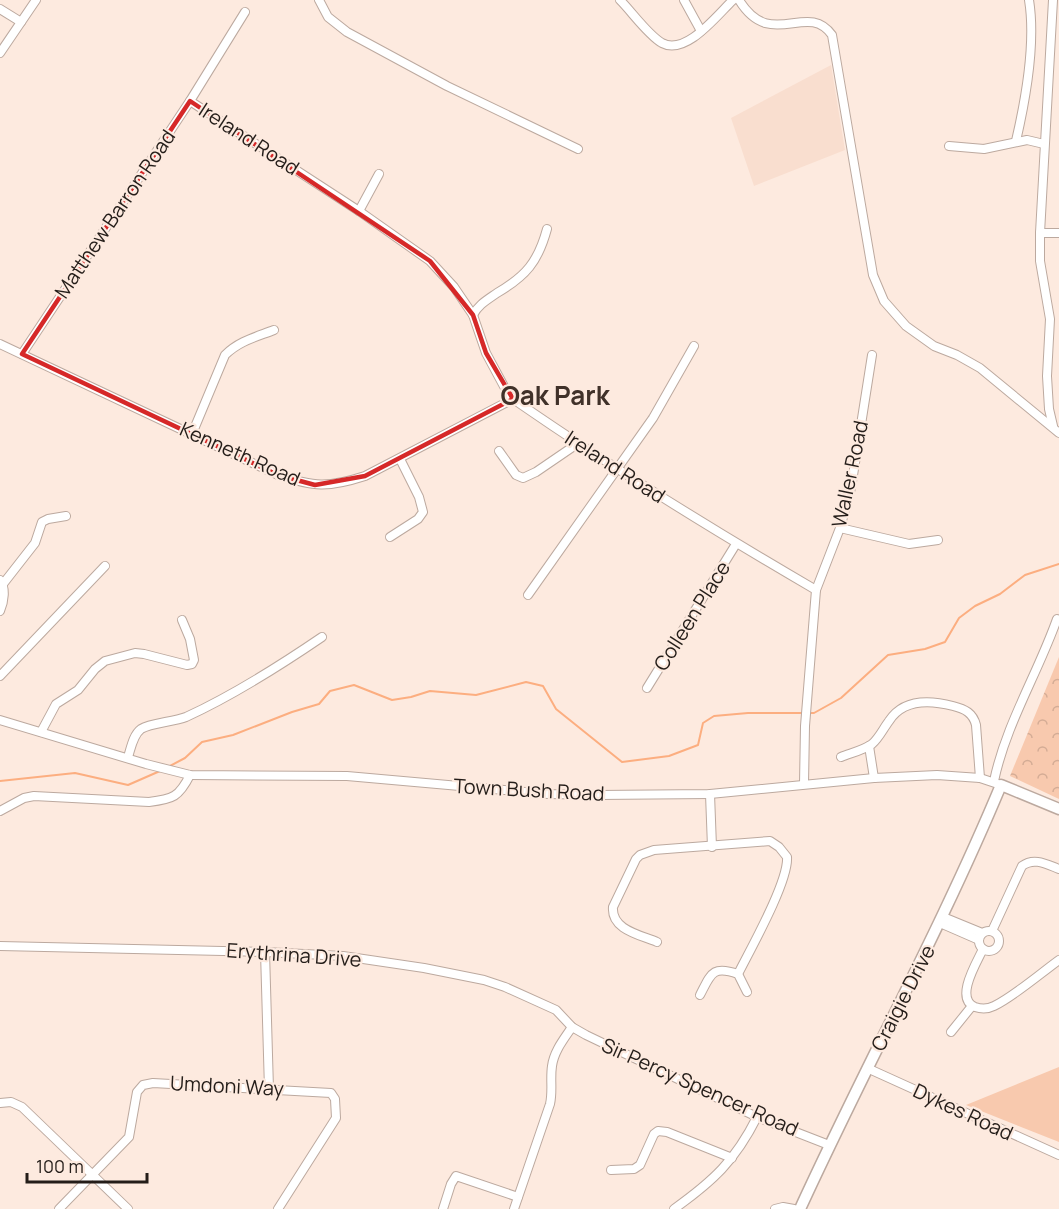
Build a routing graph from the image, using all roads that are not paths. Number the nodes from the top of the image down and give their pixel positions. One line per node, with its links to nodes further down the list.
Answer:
1 (36, 0): 11 (street)
2 (319, 0): 19 (street)
3 (620, 0): 12 (street)
4 (684, 0): 12 (street)
5 (733, 0): 12 (street)
6 (739, 0): 32 (street)
7 (1029, 0): 16 (street)
8 (1053, 0): 13 (street)
9 (0, 9): 11 (street)
10 (245, 12): 15 (street, Matthew Barron Road)
11 (21, 22): 14 (street)
12 (701, 31)
13 (1055, 33): 17 (street)
14 (0, 53)
15 (190, 101): 21 (street, Ireland Road); 29 (street, Matthew Barron Road)
16 (1016, 141): 17 (street); 18 (street)
17 (1044, 144): 23 (street)
18 (949, 146)
19 (578, 148)
20 (379, 174): 21 (street)
21 (359, 211): 25 (street, Ireland Road)
22 (547, 229): 25 (street)
23 (1040, 233): 24 (street); 32 (street)
24 (1059, 233)
25 (472, 315): 31 (street, Ireland Road)
26 (274, 330): 33 (street)
27 (0, 344): 29 (street, Kenneth Road)
28 (694, 346): 37 (street)
29 (22, 354): 33 (street, Kenneth Road)
30 (872, 355): 39 (street, Waller Road)
31 (513, 399): 34 (street, Ireland Road); 36 (street, Kenneth Road)
32 (1056, 430)
33 (192, 434): 36 (street, Kenneth Road)
34 (578, 444): 35 (street); 37 (street, Ireland Road)
35 (500, 451)
36 (400, 459): 40 (street)
37 (619, 469): 42 (street, Ireland Road); 46 (street)
38 (66, 516): 44 (street)
39 (840, 528): 41 (street); 45 (street, Waller Road)
40 (390, 537)
41 (938, 540)
42 (736, 544): 45 (street, Ireland Road); 52 (street, Colleen Place)
43 (105, 566): 51 (street)
44 (2, 582): 47 (street)
45 (816, 590): 62 (street)
46 (528, 595)
47 (0, 611)
48 (1057, 618): 61 (street)
49 (182, 620): 54 (street)
50 (322, 637): 57 (street)
51 (0, 676)
52 (647, 688)
53 (0, 720): 54 (street, Town Bush Road)
54 (41, 732): 57 (street, Town Bush Road)
55 (870, 746): 56 (street); 59 (street); 60 (street)
56 (841, 757)
57 (128, 758): 58 (street, Town Bush Road)
58 (190, 775): 63 (street, Town Bush Road); 65 (street)
59 (874, 778): 60 (street, Town Bush Road); 62 (street, Town Bush Road)
60 (980, 778): 61 (street, Town Bush Road)
61 (997, 783): 64 (street, Town Bush Road); 68 (street, Craigie Drive)
62 (804, 784): 63 (street, Town Bush Road)
63 (710, 794): 66 (street)
64 (1059, 810)
65 (0, 811)
66 (712, 847): 71 (street); 76 (street)
67 (1059, 869): 69 (street)
68 (942, 920): 70 (street); 82 (street, Craigie Drive)
69 (992, 931): 70 (street); 73 (street)
70 (981, 936): 73 (street)
71 (657, 942)
72 (0, 946): 74 (street, Erythrina Drive)
73 (983, 949): 79 (street)
74 (265, 952): 80 (street, Erythrina Drive); 83 (street)
75 (1059, 960): 79 (street)
76 (738, 974): 77 (street); 78 (street)
77 (747, 992)
78 (700, 994)
79 (972, 1006): 81 (street)
80 (572, 1027): 85 (street, Sir Percy Spencer Road); 92 (street)
81 (951, 1032)
82 (867, 1068): 87 (street, Craigie Drive); 88 (street, Dykes Road)
83 (269, 1089): 91 (street, Umdoni Way); 96 (street, Umdoni Way)
84 (0, 1103): 91 (street)
85 (757, 1117): 86 (street, Sir Percy Spencer Road); 89 (street)
86 (818, 1140): 87 (street)
87 (831, 1141): 101 (street, Craigie Drive)
88 (1059, 1155)
89 (732, 1158): 90 (street); 99 (street)
90 (611, 1170)
91 (93, 1176): 94 (street, Umdoni Way); 95 (street)
92 (518, 1197): 97 (street); 98 (street)
93 (779, 1208): 100 (street)
94 (59, 1209)
95 (128, 1209)
96 (278, 1209)
97 (443, 1209)
98 (514, 1209)
99 (674, 1209)
100 (794, 1209)
101 (800, 1209)

